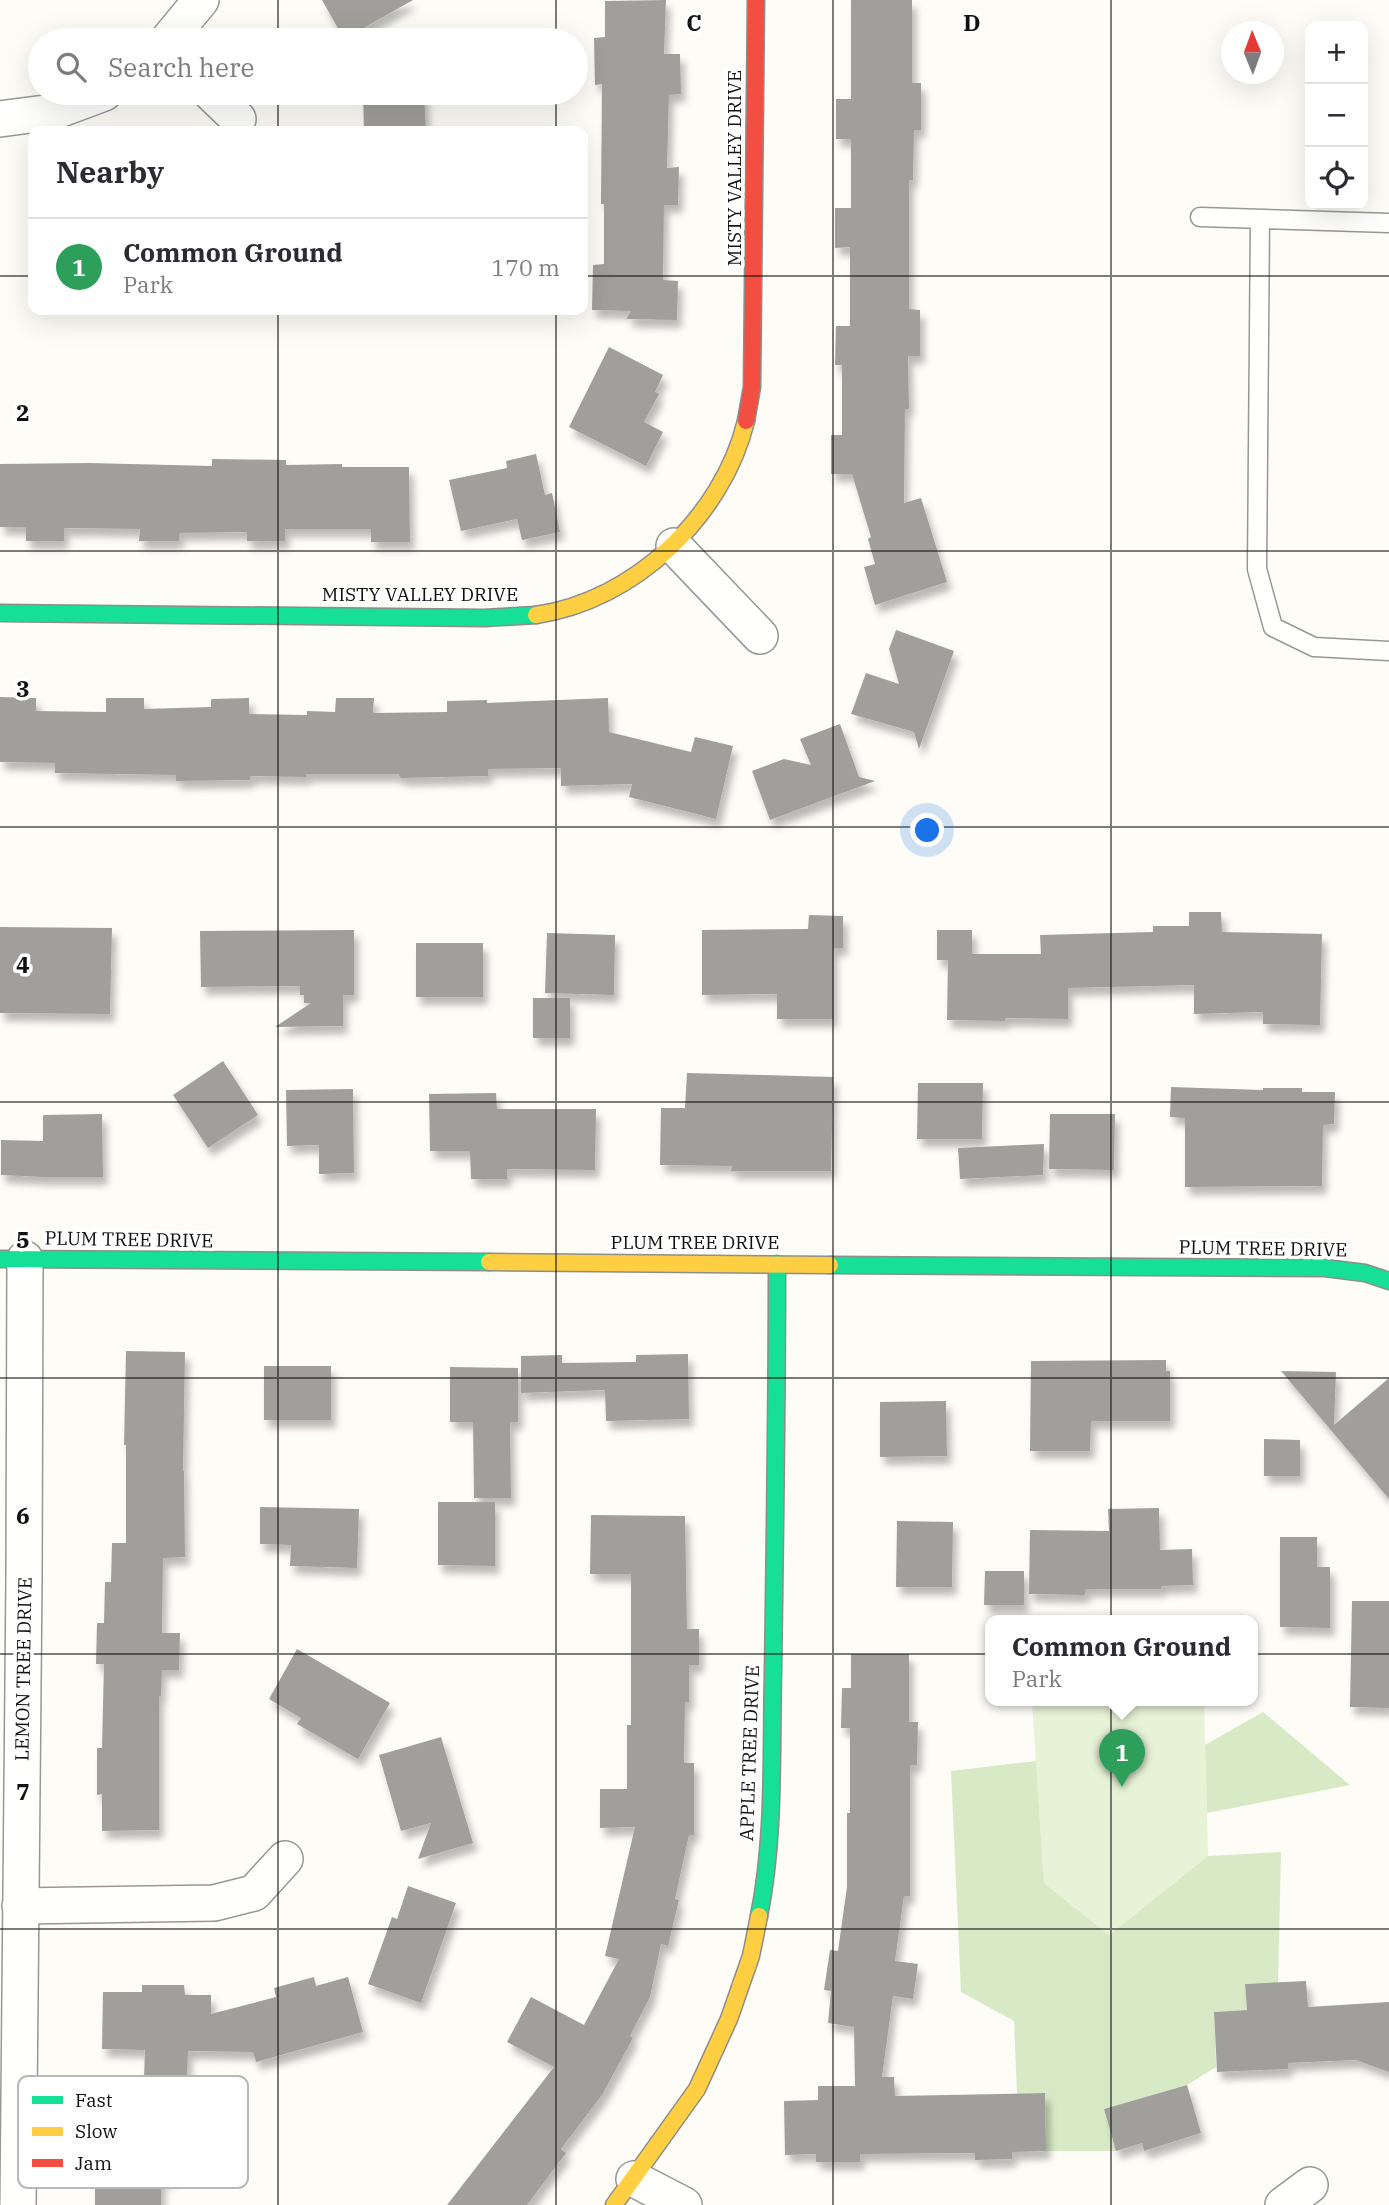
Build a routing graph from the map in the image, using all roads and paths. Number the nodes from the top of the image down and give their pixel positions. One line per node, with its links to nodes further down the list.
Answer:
1 (201, 0): 3 (street)
2 (756, 0): 11 (street, MISTY VALLEY DRIVE)
3 (179, 28)
4 (72, 105): 6 (street)
5 (223, 105): 7 (street)
6 (0, 119)
7 (238, 119)
8 (1200, 217): 9 (lane)
9 (1260, 219): 10 (lane); 14 (lane)
10 (1389, 223)
11 (674, 546): 12 (street, MISTY VALLEY DRIVE); 13 (street)
12 (0, 613)
13 (760, 636)
14 (1389, 651)
15 (12, 1259): 16 (street, PLUM TREE DRIVE); 19 (street, LEMON TREE DRIVE)
16 (777, 1264): 17 (street, PLUM TREE DRIVE); 21 (street, APPLE TREE DRIVE)
17 (1389, 1281)
18 (285, 1859): 19 (street)
19 (20, 1906): 20 (street, LEMON TREE DRIVE)
20 (19, 2076)
21 (624, 2192): 22 (street)
22 (684, 2205)

